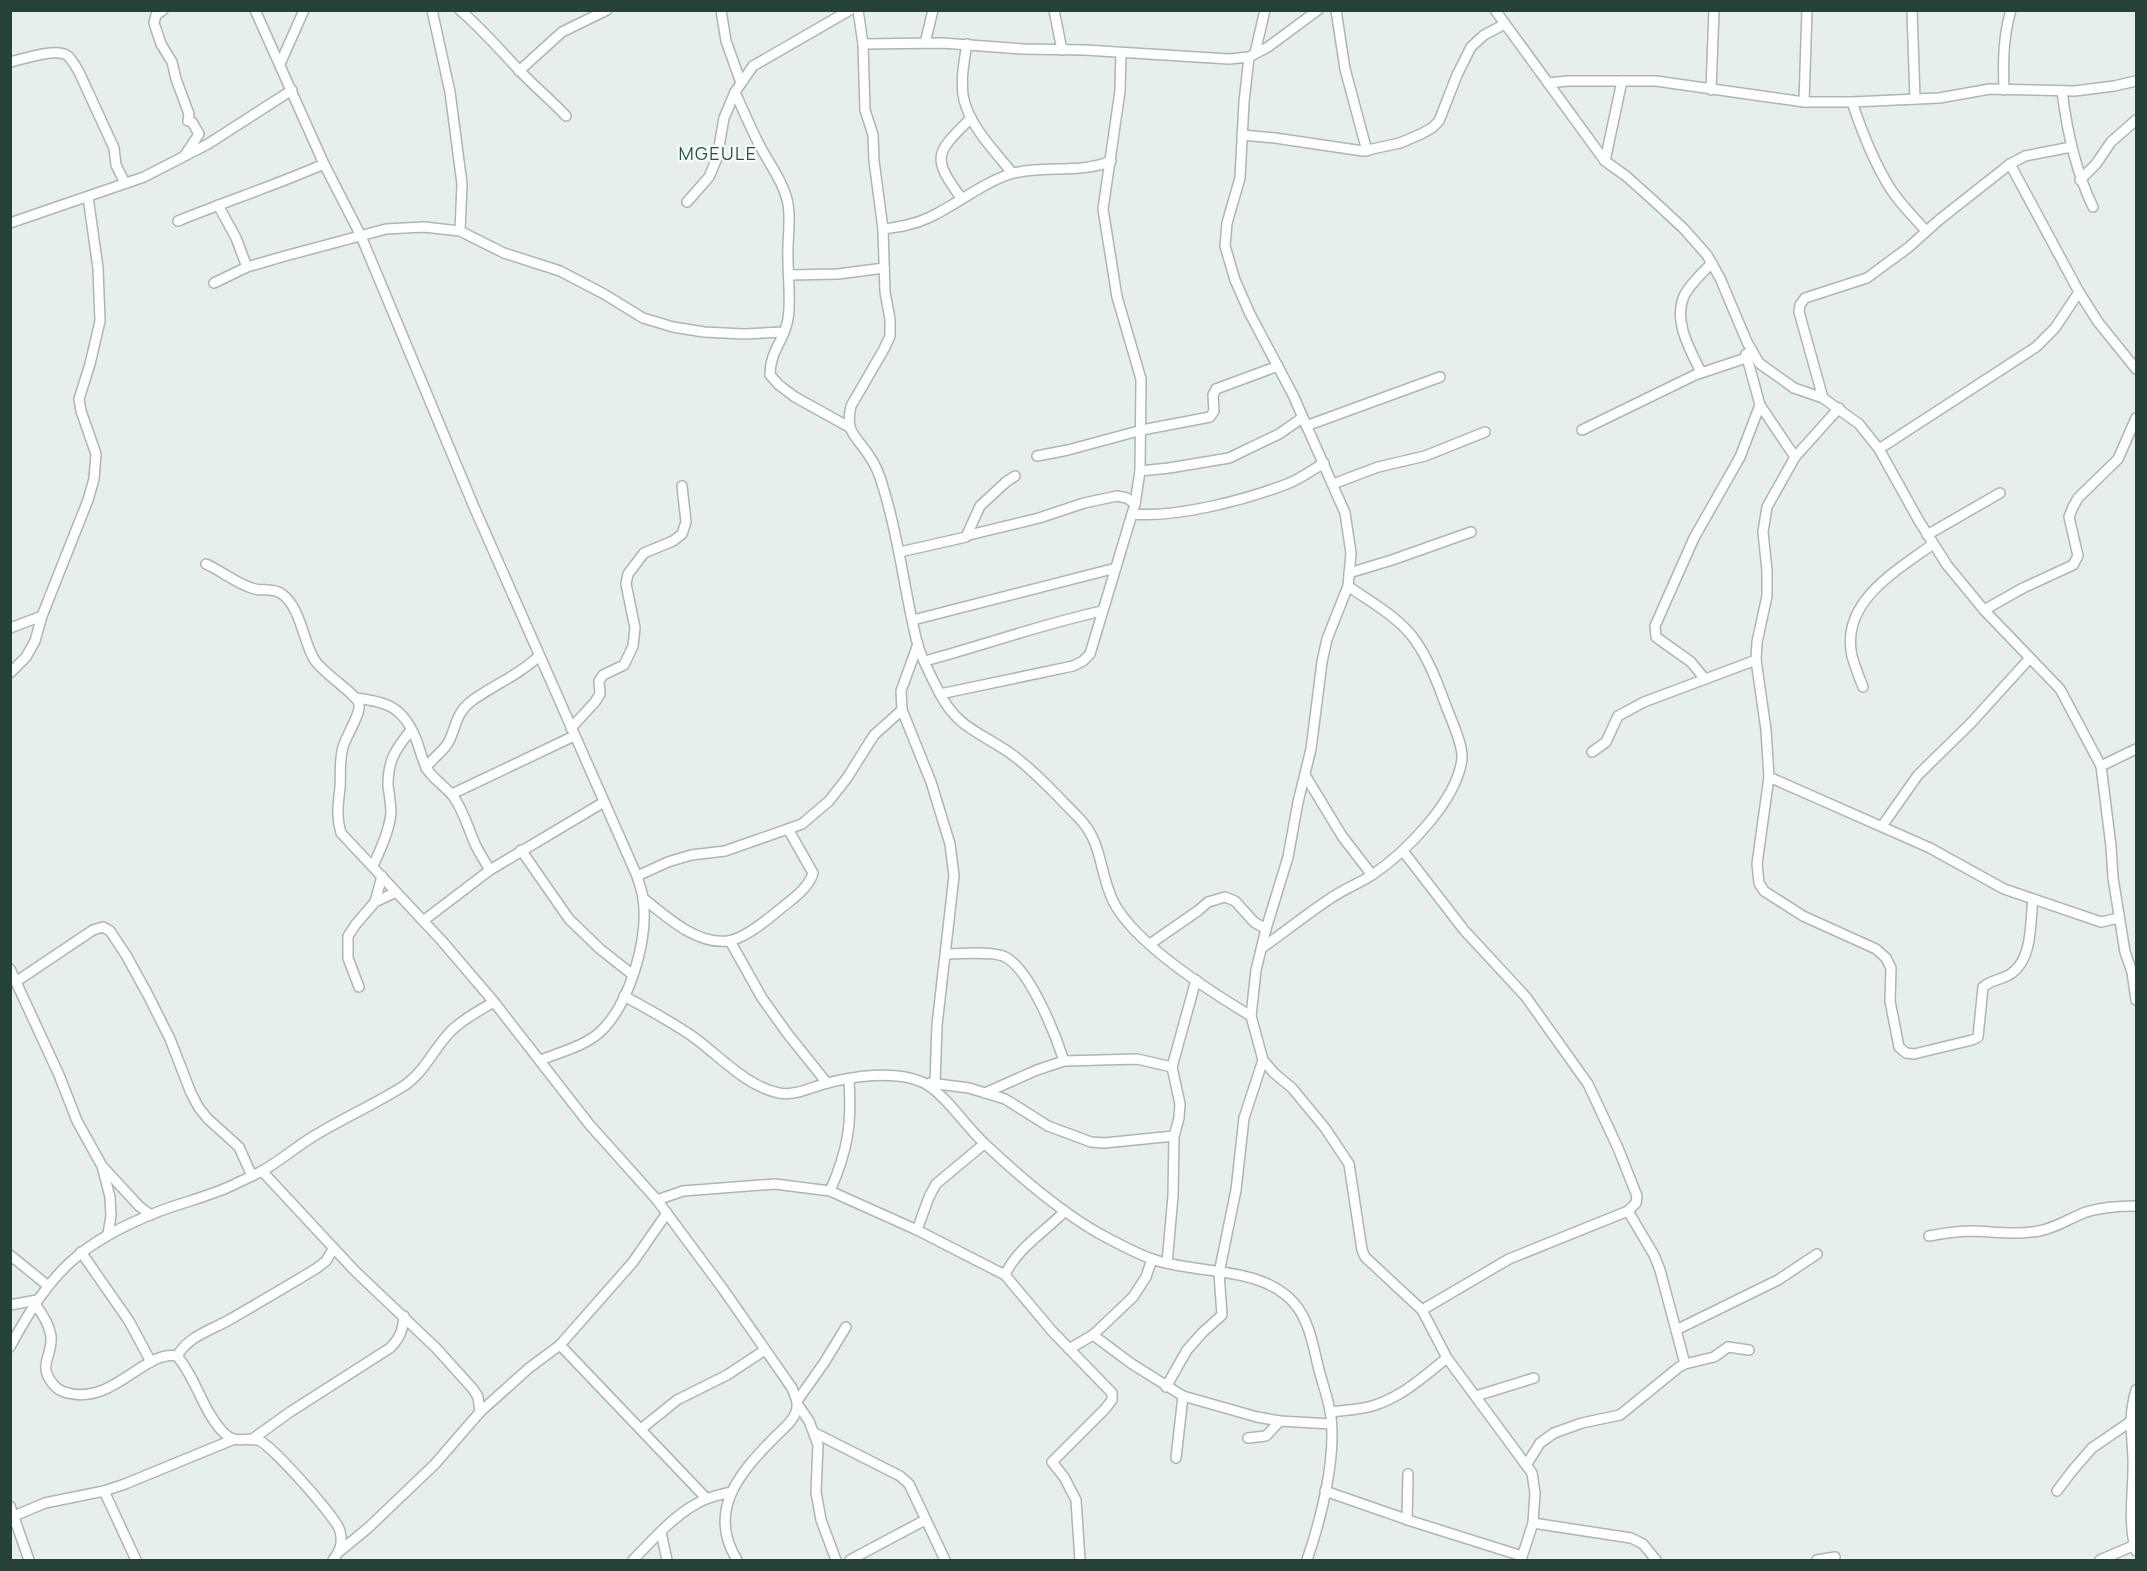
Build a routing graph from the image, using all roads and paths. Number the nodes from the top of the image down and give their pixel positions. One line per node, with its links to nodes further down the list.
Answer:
1 (163, 10): 48 (street)
2 (255, 10): 28 (street)
3 (304, 10): 28 (street)
4 (432, 10): 64 (street)
5 (460, 10): 29 (street)
6 (607, 10): 29 (street)
7 (721, 10): 32 (street)
8 (850, 10): 32 (street)
9 (858, 10): 23 (street)
10 (933, 10): 21 (street)
11 (1054, 10): 24 (street)
12 (1265, 10): 26 (street)
13 (1318, 10): 26 (street)
14 (1336, 10): 47 (street)
15 (1495, 10): 20 (street)
16 (1714, 10): 35 (street)
17 (1807, 10): 40 (street)
18 (1912, 10): 39 (street)
19 (2011, 10): 36 (street)
20 (1505, 24): 33 (street); 47 (street)
21 (925, 43): 22 (street); 23 (street)
22 (967, 44): 24 (street); 43 (street)
23 (863, 45): 63 (street)
24 (1062, 50): 25 (street)
25 (1121, 53): 26 (street); 49 (street)
26 (1252, 55): 45 (street)
27 (10, 62): 55 (street)
28 (280, 64): 34 (street)
29 (519, 70): 42 (street)
30 (1622, 81): 33 (street); 35 (street); 50 (street)
31 (2136, 81): 37 (street)
32 (741, 83): 38 (street)
33 (1548, 83): 50 (street)
34 (292, 90): 48 (street); 51 (street)
35 (1711, 90): 40 (street)
36 (2004, 90): 37 (street); 39 (street)
37 (2062, 91): 46 (street)
38 (735, 92): 58 (street); 70 (street)
39 (1916, 99): 41 (street)
40 (1804, 102): 41 (street)
41 (1852, 102): 65 (street)
42 (566, 116)
43 (971, 118): 53 (street); 57 (street)
44 (2136, 120): 54 (street)
45 (1242, 135): 47 (street); 76 (street)
46 (2071, 147): 52 (street); 54 (street)
47 (1367, 151)
48 (184, 156): 55 (street)
49 (1111, 161): 53 (street); 86 (street)
50 (1605, 161): 67 (street)
51 (324, 164): 59 (street); 66 (street)
52 (2010, 164): 65 (street); 72 (street)
53 (1012, 173): 57 (street)
54 (2080, 180): 60 (street)
55 (125, 183): 56 (street)
56 (88, 197): 62 (street); 110 (street)
57 (962, 198): 63 (street)
58 (687, 202)
59 (218, 204): 61 (street); 68 (street)
60 (2093, 207)
61 (178, 221)
62 (10, 223)
63 (883, 229): 69 (street)
64 (460, 231): 66 (street); 73 (street)
65 (1926, 231): 80 (street)
66 (361, 236): 68 (street); 114 (street)
67 (1712, 263): 74 (street); 78 (street)
68 (247, 267): 71 (street)
69 (884, 268): 70 (street); 85 (street)
70 (789, 275): 73 (street)
71 (214, 284)
72 (2079, 292): 77 (street); 89 (street)
73 (784, 332): 85 (street)
74 (1747, 342): 75 (street); 80 (street)
75 (1746, 358): 78 (street); 81 (street)
76 (1278, 366): 84 (street); 86 (street)
77 (2136, 369)
78 (1701, 372): 87 (street)
79 (1440, 377): 84 (street)
80 (1823, 398): 82 (street)
81 (1760, 405): 91 (street); 119 (street)
82 (1839, 408): 89 (street); 91 (street)
83 (2136, 418): 108 (street)
84 (1304, 422): 92 (street); 93 (street)
85 (849, 427): 103 (street)
86 (1142, 430): 90 (street); 93 (street)
87 (1582, 430)
88 (1485, 432): 95 (street)
89 (1879, 449): 102 (street)
90 (1037, 456)
91 (1795, 457): 117 (street)
92 (1324, 463): 95 (street); 99 (street)
93 (1140, 471): 98 (street)
94 (1015, 476): 101 (street)
95 (1333, 484): 106 (street)
96 (682, 486): 125 (street)
97 (2000, 493): 102 (street)
98 (1135, 504): 99 (street); 101 (street)
99 (1132, 514): 105 (street)
100 (1471, 532): 106 (street)
101 (969, 535): 103 (street)
102 (1930, 539): 108 (street); 120 (street)
103 (900, 552): 111 (street)
104 (206, 564): 122 (street)
105 (1116, 568): 109 (street); 111 (street)
106 (1349, 573): 107 (street)
107 (1348, 586): 130 (street); 137 (street)
108 (1984, 610): 115 (street)
109 (1102, 611): 116 (street); 121 (street)
110 (42, 616): 112 (street); 118 (street)
111 (913, 620): 113 (street)
112 (10, 628)
113 (918, 644): 116 (street); 123 (street)
114 (538, 656): 125 (street); 129 (street)
115 (2030, 658): 128 (street); 134 (street)
116 (925, 660): 121 (street)
117 (1756, 660): 119 (street); 131 (street)
118 (10, 673)
119 (1706, 679): 127 (street)
120 (1863, 687)
121 (940, 694): 151 (street)
122 (356, 698): 124 (street); 138 (street)
123 (902, 710): 135 (street); 153 (street)
124 (411, 730): 129 (street); 138 (street)
125 (572, 732): 132 (street); 133 (street)
126 (2136, 749): 128 (street)
127 (1592, 752)
128 (2101, 766): 147 (street)
129 (426, 768): 132 (street)
130 (1305, 775): 140 (street); 149 (street)
131 (1769, 777): 134 (street); 145 (street)
132 (452, 794): 139 (street)
133 (604, 802): 136 (street); 142 (street)
134 (1882, 826): 145 (street)
135 (788, 829): 142 (street); 150 (street)
136 (520, 850): 139 (street); 156 (street)
137 (1403, 851): 140 (street); 182 (street)
138 (373, 866): 141 (street)
139 (490, 870): 148 (street)
140 (1372, 875): 152 (street)
141 (382, 876): 143 (street); 146 (street)
142 (637, 876): 144 (street)
143 (396, 892): 146 (street); 148 (street)
144 (643, 898): 150 (street); 156 (street)
145 (2032, 899): 147 (street)
146 (375, 902): 159 (street)
147 (2119, 918): 155 (street)
148 (423, 921): 162 (street)
149 (1266, 929): 151 (street); 152 (street)
150 (730, 941): 169 (street)
151 (1150, 944): 157 (street)
152 (1262, 948): 163 (street)
153 (947, 954): 166 (street); 171 (street)
154 (10, 969): 158 (street)
155 (2134, 973): 161 (street)
156 (633, 975): 160 (street)
157 (1196, 980): 163 (street); 167 (street)
158 (17, 981): 175 (street); 177 (street)
159 (359, 987)
160 (624, 996): 164 (street); 169 (street)
161 (2136, 1000)
162 (495, 1002): 164 (street); 176 (street)
163 (1251, 1016): 165 (street)
164 (542, 1060): 179 (street)
165 (1263, 1060): 194 (street); 199 (street)
166 (1064, 1061): 167 (street); 172 (street)
167 (1172, 1067): 173 (street)
168 (849, 1080): 169 (street); 170 (street); 178 (street)
169 (827, 1083)
170 (924, 1083): 171 (street); 174 (street)
171 (935, 1083): 172 (street)
172 (985, 1093): 173 (street)
173 (1174, 1136): 193 (street)
174 (984, 1144): 181 (street); 185 (street)
175 (102, 1166): 184 (street); 186 (street)
176 (262, 1171): 177 (street); 188 (street)
177 (252, 1176): 184 (street)
178 (830, 1191): 179 (street); 185 (street)
179 (657, 1200): 183 (street)
180 (2136, 1206): 187 (street)
181 (1065, 1211): 192 (street); 195 (street)
182 (1628, 1211): 199 (street); 202 (street)
183 (667, 1213): 204 (street); 207 (street)
184 (152, 1215): 186 (street)
185 (917, 1230): 195 (street)
186 (108, 1234): 189 (street)
187 (1929, 1236)
188 (333, 1249): 200 (street); 209 (street)
189 (81, 1252): 196 (street); 211 (street)
190 (1818, 1254): 202 (street)
191 (10, 1255): 196 (street)
192 (1152, 1259): 193 (street); 203 (street)
193 (1167, 1263): 194 (street)
194 (1219, 1273): 214 (street); 222 (street)
195 (1005, 1275): 206 (street)
196 (47, 1285): 197 (street)
197 (36, 1302): 198 (street); 205 (street); 211 (street)
198 (10, 1305)
199 (1422, 1310): 210 (street)
200 (404, 1316): 215 (street); 230 (street)
201 (846, 1327): 220 (street)
202 (1676, 1330): 212 (street)
203 (1093, 1335): 206 (street); 214 (street)
204 (560, 1344): 219 (street); 226 (street)
205 (10, 1347)
206 (1069, 1348): 258 (street)
207 (765, 1350): 220 (street); 226 (street)
208 (1749, 1350): 212 (street)
209 (177, 1356): 211 (street); 229 (street)
210 (1447, 1358): 218 (street); 222 (street)
211 (151, 1362)
212 (1685, 1364): 232 (street)
213 (1534, 1378): 218 (street)
214 (1166, 1387): 217 (street)
215 (473, 1389): 219 (street); 221 (street)
216 (2136, 1390): 224 (street)
217 (1183, 1396): 223 (street); 231 (street)
218 (1476, 1396): 232 (street)
219 (495, 1400): 221 (street)
220 (797, 1403): 227 (street); 237 (street)
221 (480, 1412): 246 (street)
222 (1330, 1412): 225 (street)
223 (1280, 1420): 225 (street); 228 (street)
224 (2130, 1422): 236 (street); 245 (street)
225 (1331, 1424): 235 (street)
226 (641, 1429): 238 (street)
227 (814, 1433): 241 (street); 255 (street)
228 (1248, 1438)
229 (232, 1440): 230 (street); 234 (street)
230 (251, 1440): 246 (street)
231 (1176, 1458)
232 (1527, 1464): 243 (street)
233 (1408, 1474): 242 (street)
234 (104, 1491): 240 (street); 250 (street)
235 (1325, 1491): 242 (street); 259 (street)
236 (2057, 1491)
237 (731, 1492): 238 (street); 254 (street)
238 (706, 1498): 244 (street)
239 (10, 1506): 240 (street)
240 (14, 1516): 249 (street)
241 (925, 1520): 256 (street); 257 (street)
242 (1407, 1520): 248 (street)
243 (1533, 1523): 248 (street); 260 (street)
244 (661, 1532): 252 (street); 253 (street)
245 (2136, 1548): 262 (street)
246 (340, 1551): 251 (street)
247 (1835, 1557): 261 (street)
248 (1522, 1558)
249 (29, 1560)
250 (136, 1560)
251 (333, 1560)
252 (633, 1560)
253 (668, 1560)
254 (737, 1560)
255 (836, 1560)
256 (850, 1560)
257 (945, 1560)
258 (1080, 1560)
259 (1307, 1560)
260 (1656, 1560)
261 (1817, 1560)
262 (2100, 1560)

